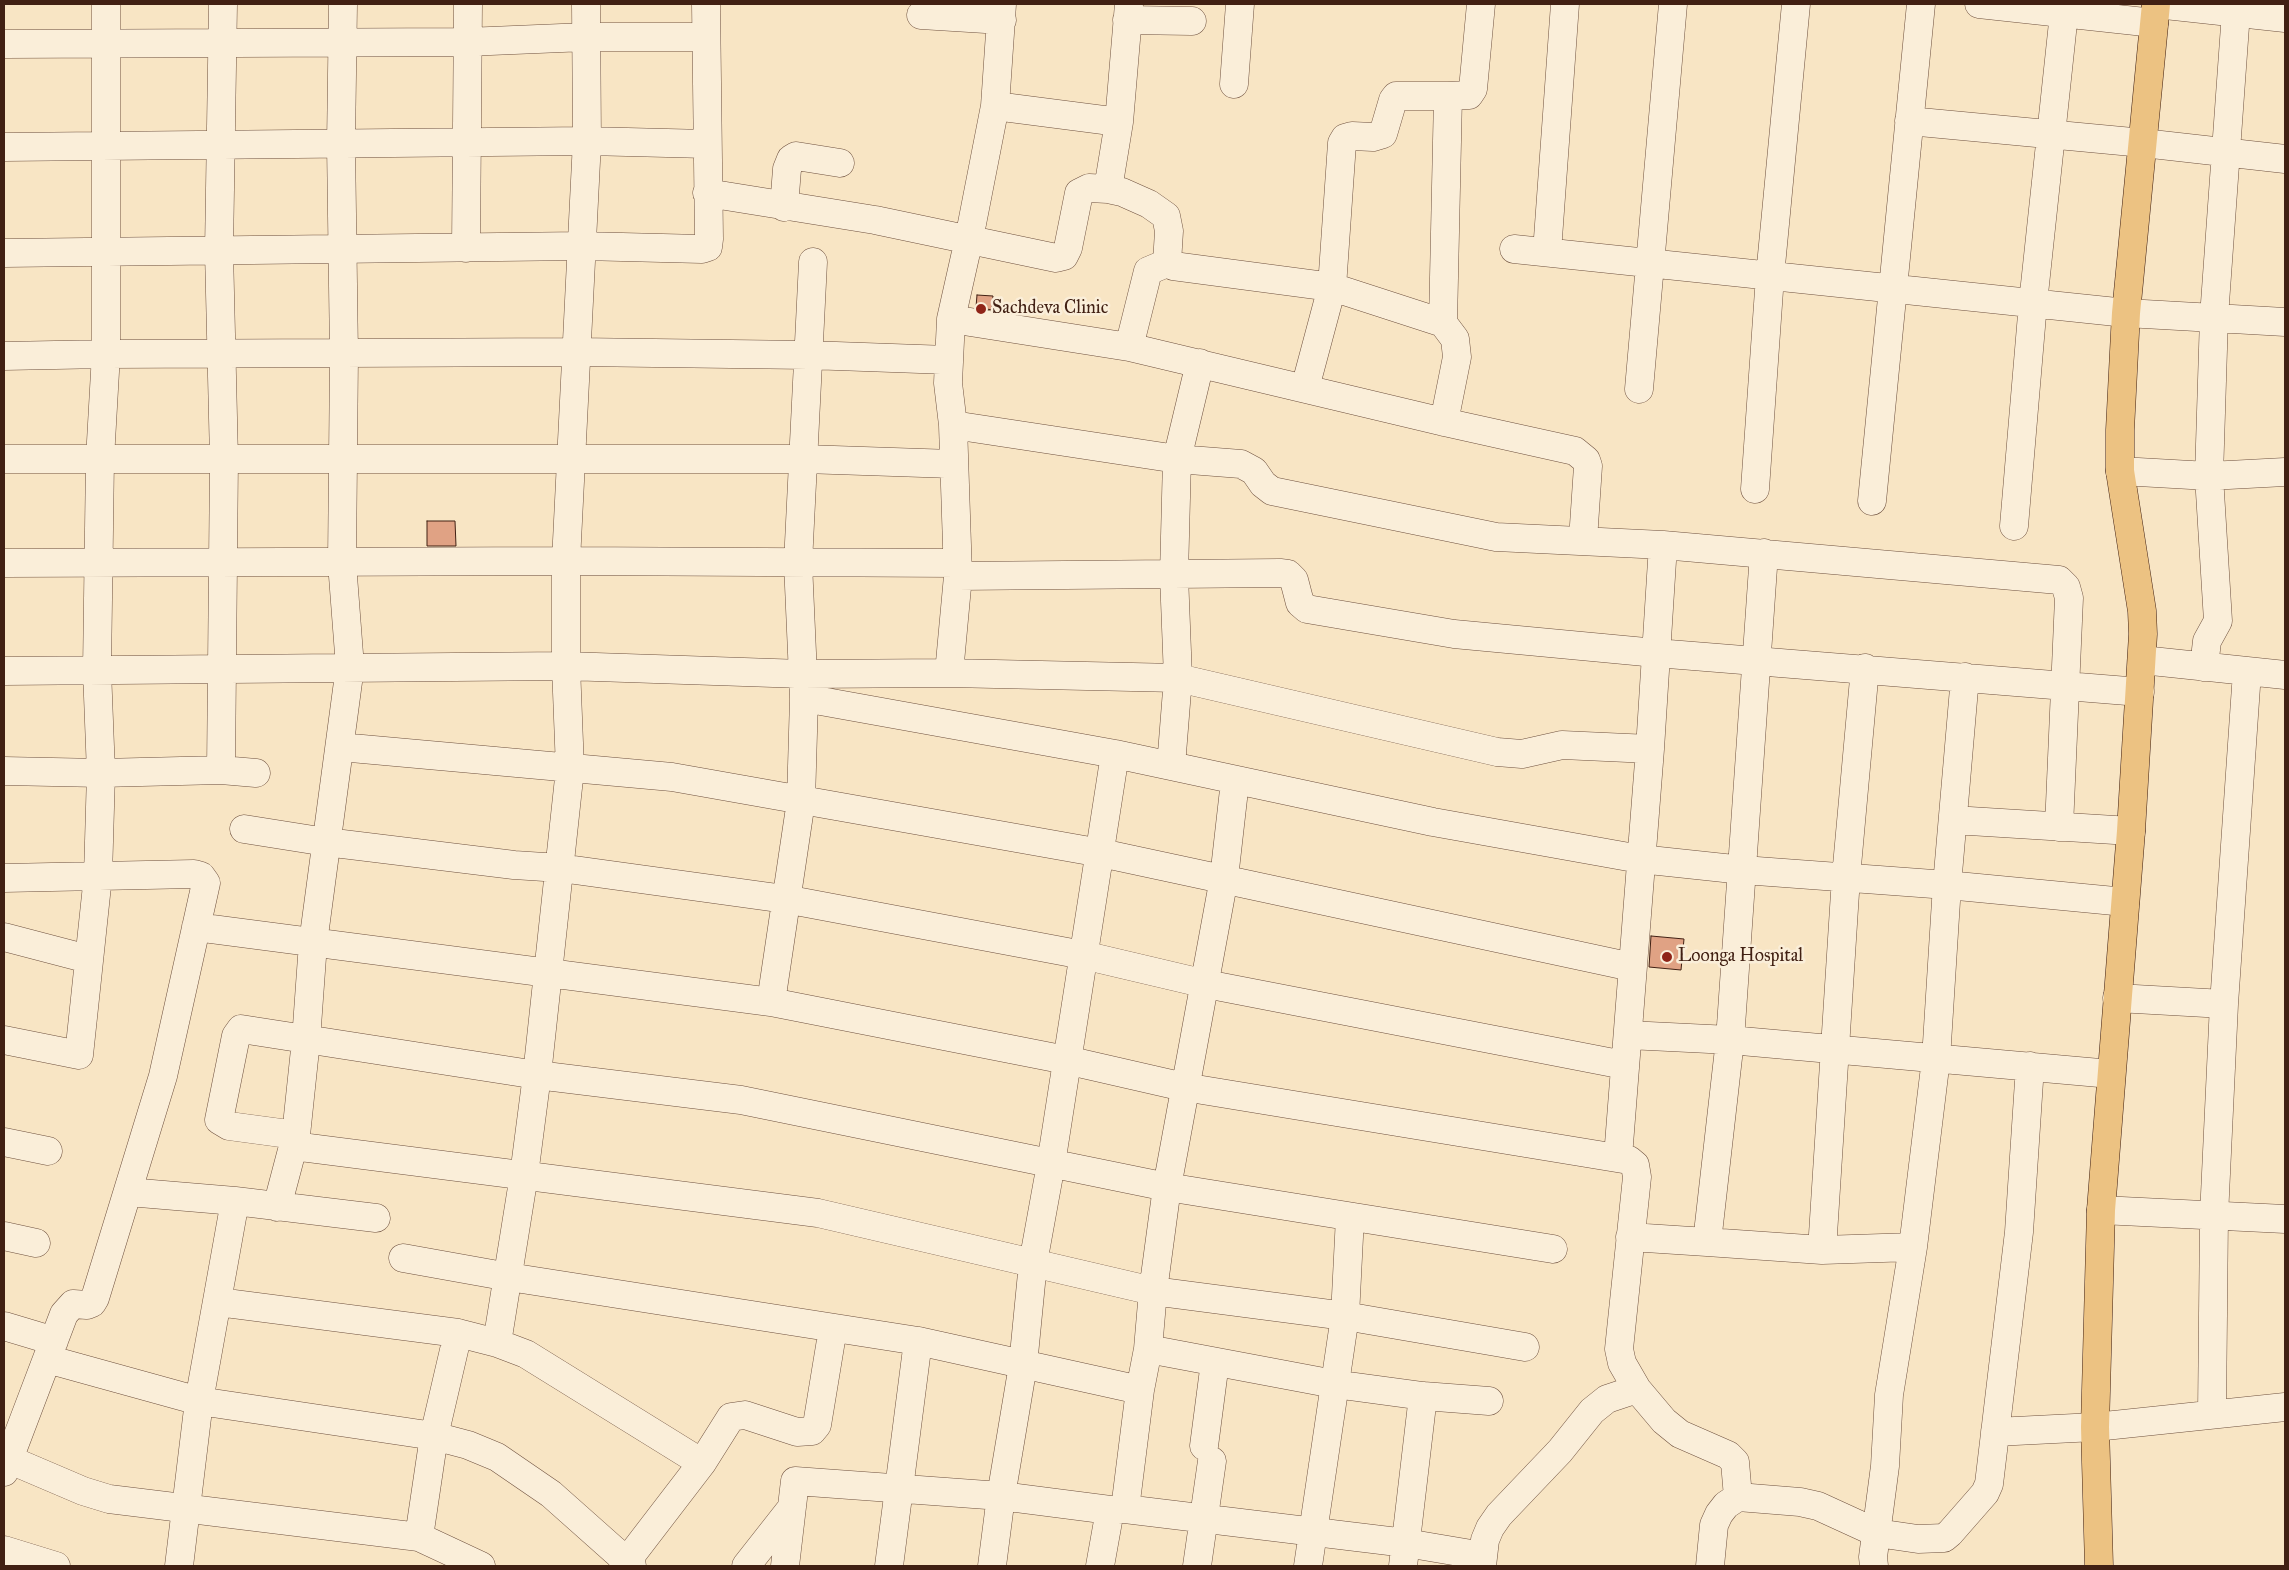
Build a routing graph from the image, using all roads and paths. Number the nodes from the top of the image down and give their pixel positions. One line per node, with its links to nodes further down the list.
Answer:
1 (106, 4): 24 (street)
2 (223, 4): 27 (street)
3 (343, 4): 25 (street)
4 (468, 4): 26 (street)
5 (586, 4): 23 (street)
6 (706, 4): 22 (street)
7 (1240, 4): 29 (street)
8 (1480, 4): 30 (street)
9 (1565, 4): 56 (street)
10 (1673, 4): 60 (street)
11 (1796, 4): 61 (street)
12 (1921, 4): 32 (street)
13 (1979, 4): 14 (street)
14 (2065, 9): 15 (street); 34 (street)
15 (2155, 10): 18 (street); 36 (main road)
16 (1002, 12): 19 (street); 31 (street)
17 (1128, 12): 21 (street); 33 (street)
18 (2236, 12): 20 (street); 43 (street)
19 (921, 15)
20 (2285, 18)
21 (1192, 21)
22 (706, 37): 23 (street); 39 (street)
23 (586, 38): 26 (street); 35 (street)
24 (106, 42): 27 (street); 28 (street); 40 (street)
25 (342, 42): 26 (street); 27 (street); 37 (street)
26 (466, 42): 38 (street)
27 (222, 43): 41 (street)
28 (4, 44)
29 (1234, 84)
30 (1448, 96): 62 (street); 69 (street)
31 (995, 106): 33 (street); 49 (street)
32 (1909, 121): 34 (street); 63 (street)
33 (1119, 122): 46 (street)
34 (2051, 134): 36 (street); 64 (street)
35 (587, 142): 38 (street); 39 (street); 50 (street)
36 (2143, 143): 43 (street); 65 (main road)
37 (340, 144): 38 (street); 41 (street); 53 (street)
38 (466, 144): 51 (street)
39 (707, 144): 47 (street)
40 (105, 145): 41 (street); 42 (street); 55 (street)
41 (222, 146): 54 (street)
42 (4, 147)
43 (2227, 152): 44 (street); 66 (street)
44 (2285, 159)
45 (840, 163): 48 (street)
46 (1108, 189): 49 (street); 59 (street)
47 (707, 193): 48 (street); 50 (street)
48 (784, 206): 49 (street)
49 (969, 239): 67 (street)
50 (582, 246): 51 (street); 71 (street)
51 (466, 248): 53 (street)
52 (1514, 249): 56 (street)
53 (341, 250): 54 (street); 74 (street)
54 (219, 251): 55 (street); 73 (street)
55 (106, 252): 57 (street); 72 (street)
56 (1547, 252): 60 (street)
57 (4, 253)
58 (813, 262): 75 (street)
59 (1166, 263): 62 (street); 70 (street)
60 (1649, 263): 61 (street); 80 (street)
61 (1770, 276): 63 (street); 94 (street)
62 (1332, 287): 69 (street); 79 (street)
63 (1893, 288): 64 (street); 95 (street)
64 (2033, 303): 65 (street); 96 (street)
65 (2126, 313): 66 (street); 91 (main road)
66 (2214, 317): 68 (street); 93 (street)
67 (950, 319): 70 (street); 77 (street)
68 (2285, 322)
69 (1443, 324): 81 (street)
70 (1130, 347): 78 (street)
71 (577, 352): 74 (street); 75 (street); 84 (street)
72 (106, 354): 73 (street); 76 (street); 89 (street)
73 (221, 354): 74 (street); 86 (street)
74 (344, 355): 83 (street)
75 (808, 355): 77 (street); 87 (street)
76 (4, 356)
77 (948, 360): 82 (street)
78 (1200, 362): 79 (street); 88 (street)
79 (1304, 388): 81 (street)
80 (1639, 389)
81 (1444, 422): 97 (street)
82 (953, 425): 88 (street); 90 (street)
83 (342, 458): 84 (street); 86 (street); 104 (street)
84 (570, 458): 87 (street); 101 (street)
85 (4, 459): 89 (street)
86 (224, 459): 89 (street); 100 (street)
87 (804, 459): 90 (street); 105 (street)
88 (1178, 459): 97 (street); 107 (street)
89 (100, 460): 102 (street)
90 (953, 464): 106 (street)
91 (2120, 471): 93 (street); 109 (main road)
92 (2285, 472): 93 (street)
93 (2209, 476): 113 (street)
94 (1755, 489)
95 (1872, 501)
96 (2014, 526)
97 (1583, 540): 98 (street)
98 (1662, 545): 99 (street); 108 (street)
99 (1764, 553): 110 (street); 123 (street)
100 (223, 561): 102 (street); 104 (street); 114 (street)
101 (566, 561): 104 (street); 105 (street); 112 (street)
102 (100, 562): 103 (street); 116 (street)
103 (4, 563)
104 (342, 563): 111 (street)
105 (798, 563): 106 (street); 124 (street)
106 (958, 569): 107 (street); 119 (street)
107 (1174, 575): 108 (street); 122 (street)
108 (1656, 653): 110 (street); 127 (street)
109 (2142, 660): 113 (street); 125 (main road)
110 (1758, 662): 115 (street); 145 (street)
111 (350, 666): 112 (street); 114 (street); 126 (street)
112 (566, 666): 124 (street); 130 (street)
113 (2204, 667): 118 (street)
114 (223, 668): 116 (street); 131 (street)
115 (1865, 668): 121 (street); 147 (street)
116 (97, 670): 117 (street); 133 (street)
117 (4, 671)
118 (2247, 672): 120 (street); 163 (street)
119 (949, 673): 122 (street); 124 (street)
120 (2285, 675)
121 (1965, 677): 123 (street); 137 (street)
122 (1178, 678): 127 (street); 129 (street)
123 (2065, 685): 125 (street); 138 (street)
124 (803, 686): 128 (street); 136 (street)
125 (2140, 692): 140 (main road)
126 (340, 747): 130 (street); 141 (street)
127 (1650, 749): 143 (street)
128 (1116, 754): 129 (street); 142 (street)
129 (1171, 766): 135 (street)
130 (570, 768): 136 (street); 144 (street)
131 (221, 770): 133 (street); 134 (street)
132 (4, 771): 133 (street)
133 (101, 773): 146 (street)
134 (256, 773)
135 (1235, 781): 143 (street); 149 (street)
136 (801, 801): 142 (street); 151 (street)
137 (1953, 820): 138 (street); 150 (street)
138 (2059, 827): 140 (street)
139 (244, 829): 141 (street)
140 (2131, 831): 152 (main road)
141 (326, 842): 144 (street); 155 (street)
142 (1101, 853): 149 (street); 156 (street)
143 (1640, 859): 145 (street); 158 (street)
144 (560, 868): 151 (street); 159 (street)
145 (1743, 870): 147 (street); 167 (street)
146 (98, 876): 148 (street); 153 (street); 157 (street)
147 (1846, 877): 150 (street); 168 (street)
148 (4, 878)
149 (1224, 878): 158 (street); 160 (street)
150 (1947, 885): 152 (street); 169 (street)
151 (785, 899): 156 (street); 162 (street)
152 (2124, 902): 161 (main road)
153 (196, 927): 155 (street); 183 (street)
154 (4, 937): 157 (street)
155 (313, 943): 159 (street); 166 (street)
156 (1083, 955): 160 (street); 170 (street)
157 (88, 959): 165 (street)
158 (1632, 967): 164 (street)
159 (549, 973): 162 (street); 174 (street)
160 (1206, 984): 171 (street); 175 (street)
161 (2117, 998): 163 (street); 173 (main road)
162 (770, 1002): 170 (street)
163 (2224, 1004): 187 (street)
164 (1628, 1035): 167 (street); 171 (street)
165 (4, 1040)
166 (306, 1040): 174 (street); 176 (street); 176 (street)
167 (1730, 1040): 168 (street); 193 (street)
168 (1834, 1050): 169 (street); 197 (street)
169 (1936, 1059): 172 (street); 195 (street)
170 (1066, 1060): 175 (street); 180 (street)
171 (1624, 1065): 179 (street)
172 (2030, 1066): 173 (street); 223 (street)
173 (2111, 1074): 186 (main road)
174 (537, 1075): 180 (street); 181 (street)
175 (1184, 1087): 179 (street); 182 (street)
176 (295, 1141): 181 (street); 185 (street)
177 (4, 1142): 178 (street)
178 (48, 1150)
179 (1618, 1157): 192 (street)
180 (1051, 1164): 182 (street); 199 (street)
181 (524, 1175): 199 (street); 200 (street)
182 (1166, 1186): 188 (street); 201 (street)
183 (128, 1192): 184 (street); 211 (street)
184 (235, 1201): 185 (street); 202 (street)
185 (278, 1207): 189 (street)
186 (2101, 1210): 187 (street); 222 (main road)
187 (2214, 1216): 190 (street); 221 (street)
188 (1350, 1217): 196 (street); 203 (street)
189 (376, 1218)
190 (2285, 1219)
191 (4, 1236): 194 (street)
192 (1630, 1237): 193 (street); 215 (street)
193 (1707, 1242): 197 (street)
194 (36, 1243)
195 (1913, 1247): 197 (street); 235 (street)
196 (1553, 1249)
197 (1822, 1250)
198 (403, 1258): 200 (street)
199 (1032, 1263): 201 (street); 213 (street)
200 (508, 1277): 205 (street); 208 (street)
201 (1153, 1291): 203 (street); 210 (street)
202 (218, 1302): 206 (street); 218 (street)
203 (1345, 1316): 209 (street); 214 (street)
204 (4, 1326): 211 (street)
205 (833, 1328): 207 (street); 225 (street)
206 (458, 1333): 208 (street); 224 (street)
207 (918, 1341): 213 (street); 227 (street)
208 (497, 1342): 225 (street)
209 (1525, 1347)
210 (1148, 1349): 212 (street); 216 (street)
211 (50, 1350): 218 (street); 226 (street)
212 (1215, 1362): 214 (street); 233 (street)
213 (1023, 1366): 216 (street); 228 (street)
214 (1334, 1384): 217 (street); 234 (street)
215 (1637, 1389): 229 (street); 239 (street)
216 (1140, 1390): 232 (street)
217 (1423, 1396): 219 (street); 238 (street)
218 (199, 1401): 224 (street); 230 (street)
219 (1489, 1401)
220 (2285, 1407): 221 (street)
221 (2212, 1414): 222 (street)
222 (2096, 1427): 223 (street); 253 (main road)
223 (1995, 1432): 235 (street)
224 (434, 1436): 236 (street); 240 (street)
225 (702, 1463): 240 (street)
226 (6, 1465): 230 (street)
227 (901, 1491): 228 (street); 231 (street); 246 (street)
228 (1001, 1496): 232 (street); 247 (street)
229 (1738, 1497): 235 (street); 251 (street)
230 (188, 1507): 236 (street); 242 (street)
231 (790, 1510): 244 (street); 245 (street)
232 (1117, 1510): 233 (street); 248 (street)
233 (1203, 1518): 234 (street); 249 (street)
234 (1313, 1533): 238 (street); 250 (street)
235 (1877, 1533): 252 (street)
236 (419, 1537): 243 (street)
237 (4, 1550): 241 (street)
238 (1404, 1555): 239 (street)
239 (1482, 1561)
240 (627, 1565)
241 (56, 1566)
242 (179, 1566)
243 (481, 1566)
244 (746, 1566)
245 (785, 1566)
246 (889, 1566)
247 (992, 1566)
248 (1100, 1566)
249 (1197, 1566)
250 (1308, 1566)
251 (1710, 1566)
252 (1874, 1566)
253 (2099, 1566)

